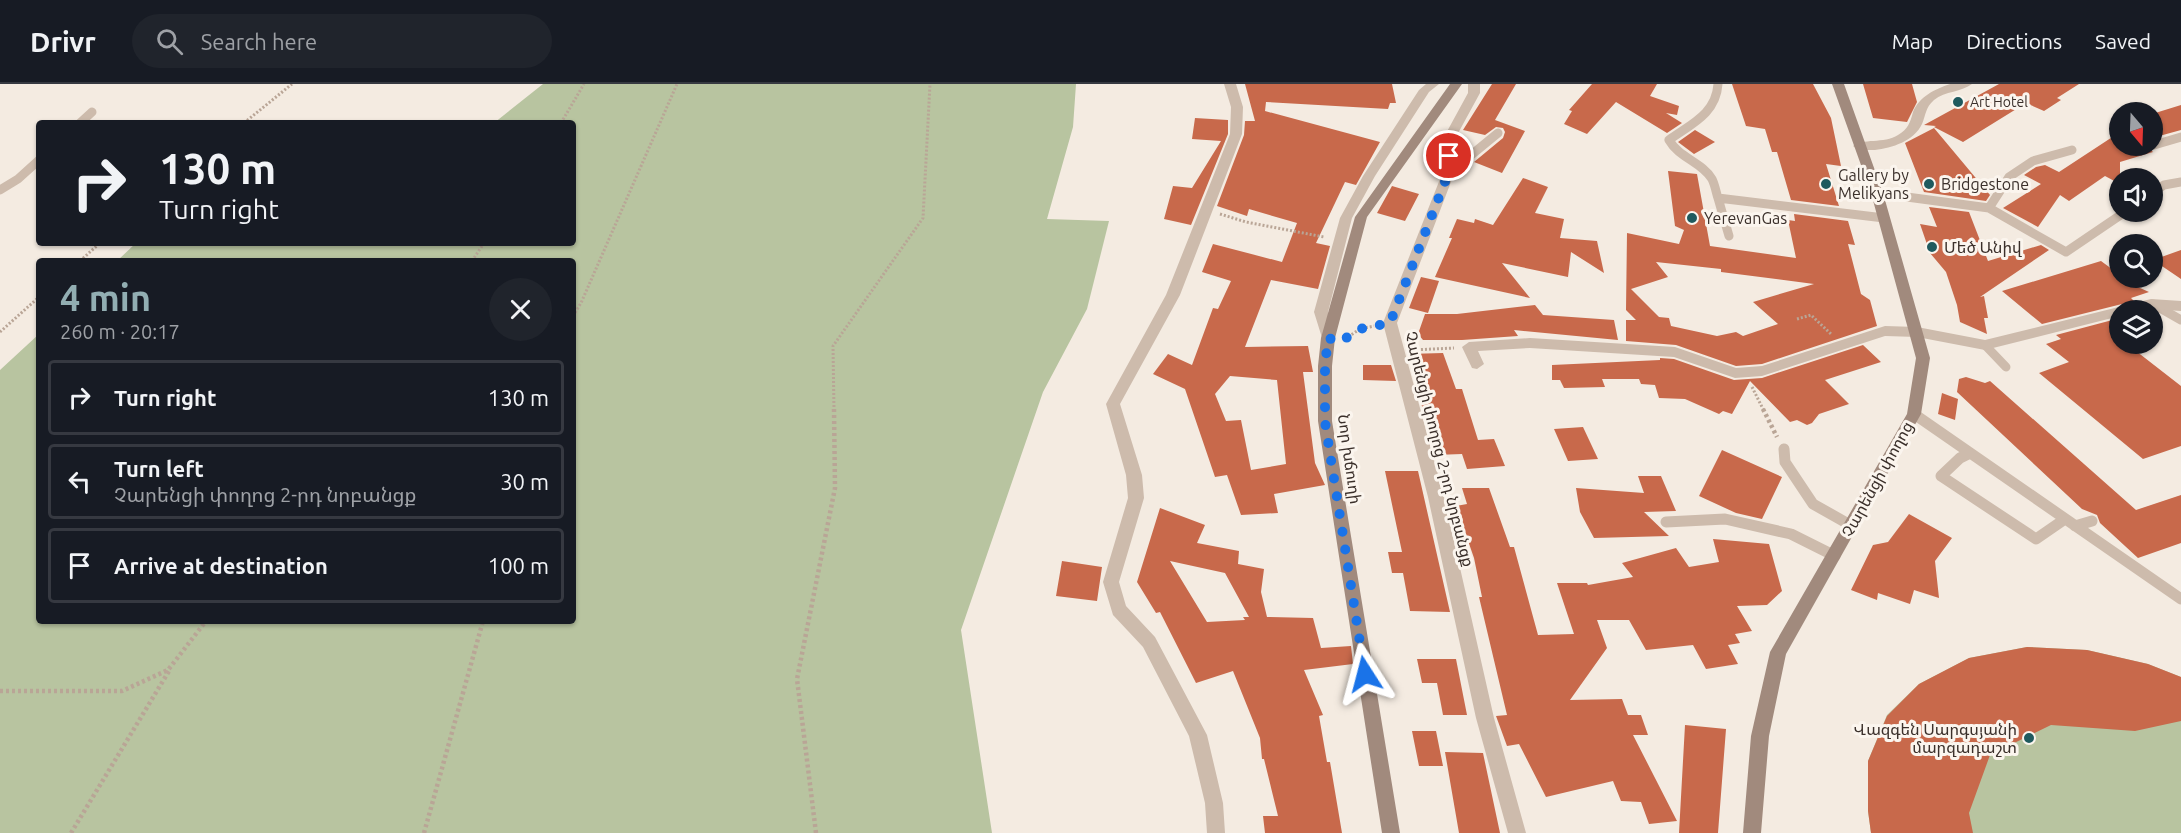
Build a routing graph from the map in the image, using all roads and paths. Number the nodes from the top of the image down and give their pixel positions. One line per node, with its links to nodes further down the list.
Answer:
1 (292, 84): 14 (path)
2 (584, 84): 15 (path)
3 (677, 84): 40 (path)
4 (930, 84): 71 (path)
5 (1230, 84): 29 (street)
6 (1433, 84): 33 (street)
7 (1456, 84): 48 (main road, Նոր խճուղի)
8 (1718, 84): 27 (lane)
9 (1838, 84): 19 (main road, Չարենցի փողոց)
10 (1966, 84): 19 (street)
11 (1476, 86): 22 (street, Չարենցի փողոց 2-րդ նրբանցք)
12 (92, 112): 13 (lane)
13 (83, 120)
14 (248, 120)
15 (563, 120)
16 (1498, 133): 22 (lane)
17 (2181, 137): 18 (lane)
18 (2163, 143)
19 (1859, 146): 26 (main road, Չարենցի փողոց)
20 (2072, 150): 28 (lane)
21 (36, 163): 25 (lane)
22 (1448, 174): 45 (street, Չարենցի փողոց 2-րդ նրբանցք)
23 (2181, 182): 24 (lane)
24 (2163, 186)
25 (0, 190)
26 (1877, 193): 28 (lane); 30 (main road, Չարենցի փողոց)
27 (1718, 198): 30 (lane); 32 (lane)
28 (1989, 208): 31 (lane)
29 (1208, 211): 33 (path); 72 (street)
30 (1884, 218): 47 (main road, Չարենցի փողոց)
31 (2110, 222)
32 (1729, 236)
33 (1340, 240): 48 (street)
34 (97, 246): 35 (path)
35 (83, 258)
36 (36, 300): 46 (path)
37 (2163, 305): 38 (street)
38 (2181, 306)
39 (2163, 310): 43 (lane)
40 (576, 311)
41 (2109, 314): 49 (street)
42 (1797, 319): 44 (path)
43 (2181, 320)
44 (1817, 321)
45 (1390, 323): 48 (path); 51 (street, Չարենցի փողոց 2-րդ նրբանցք)
46 (0, 332)
47 (1917, 332): 49 (street); 54 (street); 55 (main road, Չարենցի փողոց)
48 (1328, 338): 73 (main road, Նոր խճուղի)
49 (1985, 345): 53 (lane)
50 (1469, 347): 51 (path); 52 (street); 54 (street)
51 (1397, 351): 74 (street, Չարենցի փողոց 2-րդ նրբանցք)
52 (1477, 364)
53 (2006, 367)
54 (1746, 372): 56 (path)
55 (1914, 414): 57 (lane); 61 (main road, Չարենցի փողոց)
56 (1784, 449): 61 (lane)
57 (1970, 453): 58 (lane); 58 (lane)
58 (2065, 519): 62 (lane)
59 (2092, 521): 62 (lane)
60 (1666, 522): 63 (lane)
61 (1852, 526): 63 (main road, Չարենցի փողոց)
62 (2075, 526): 64 (lane)
63 (1835, 556): 75 (main road, Չարենցի փողոց)
64 (2181, 599)
65 (204, 624): 67 (path)
66 (482, 624): 70 (path)
67 (170, 667): 68 (path); 69 (path)
68 (0, 691)
69 (71, 833)
70 (424, 833)
71 (816, 833)
72 (1216, 833)
73 (1391, 833)
74 (1516, 833)
75 (1752, 833)

